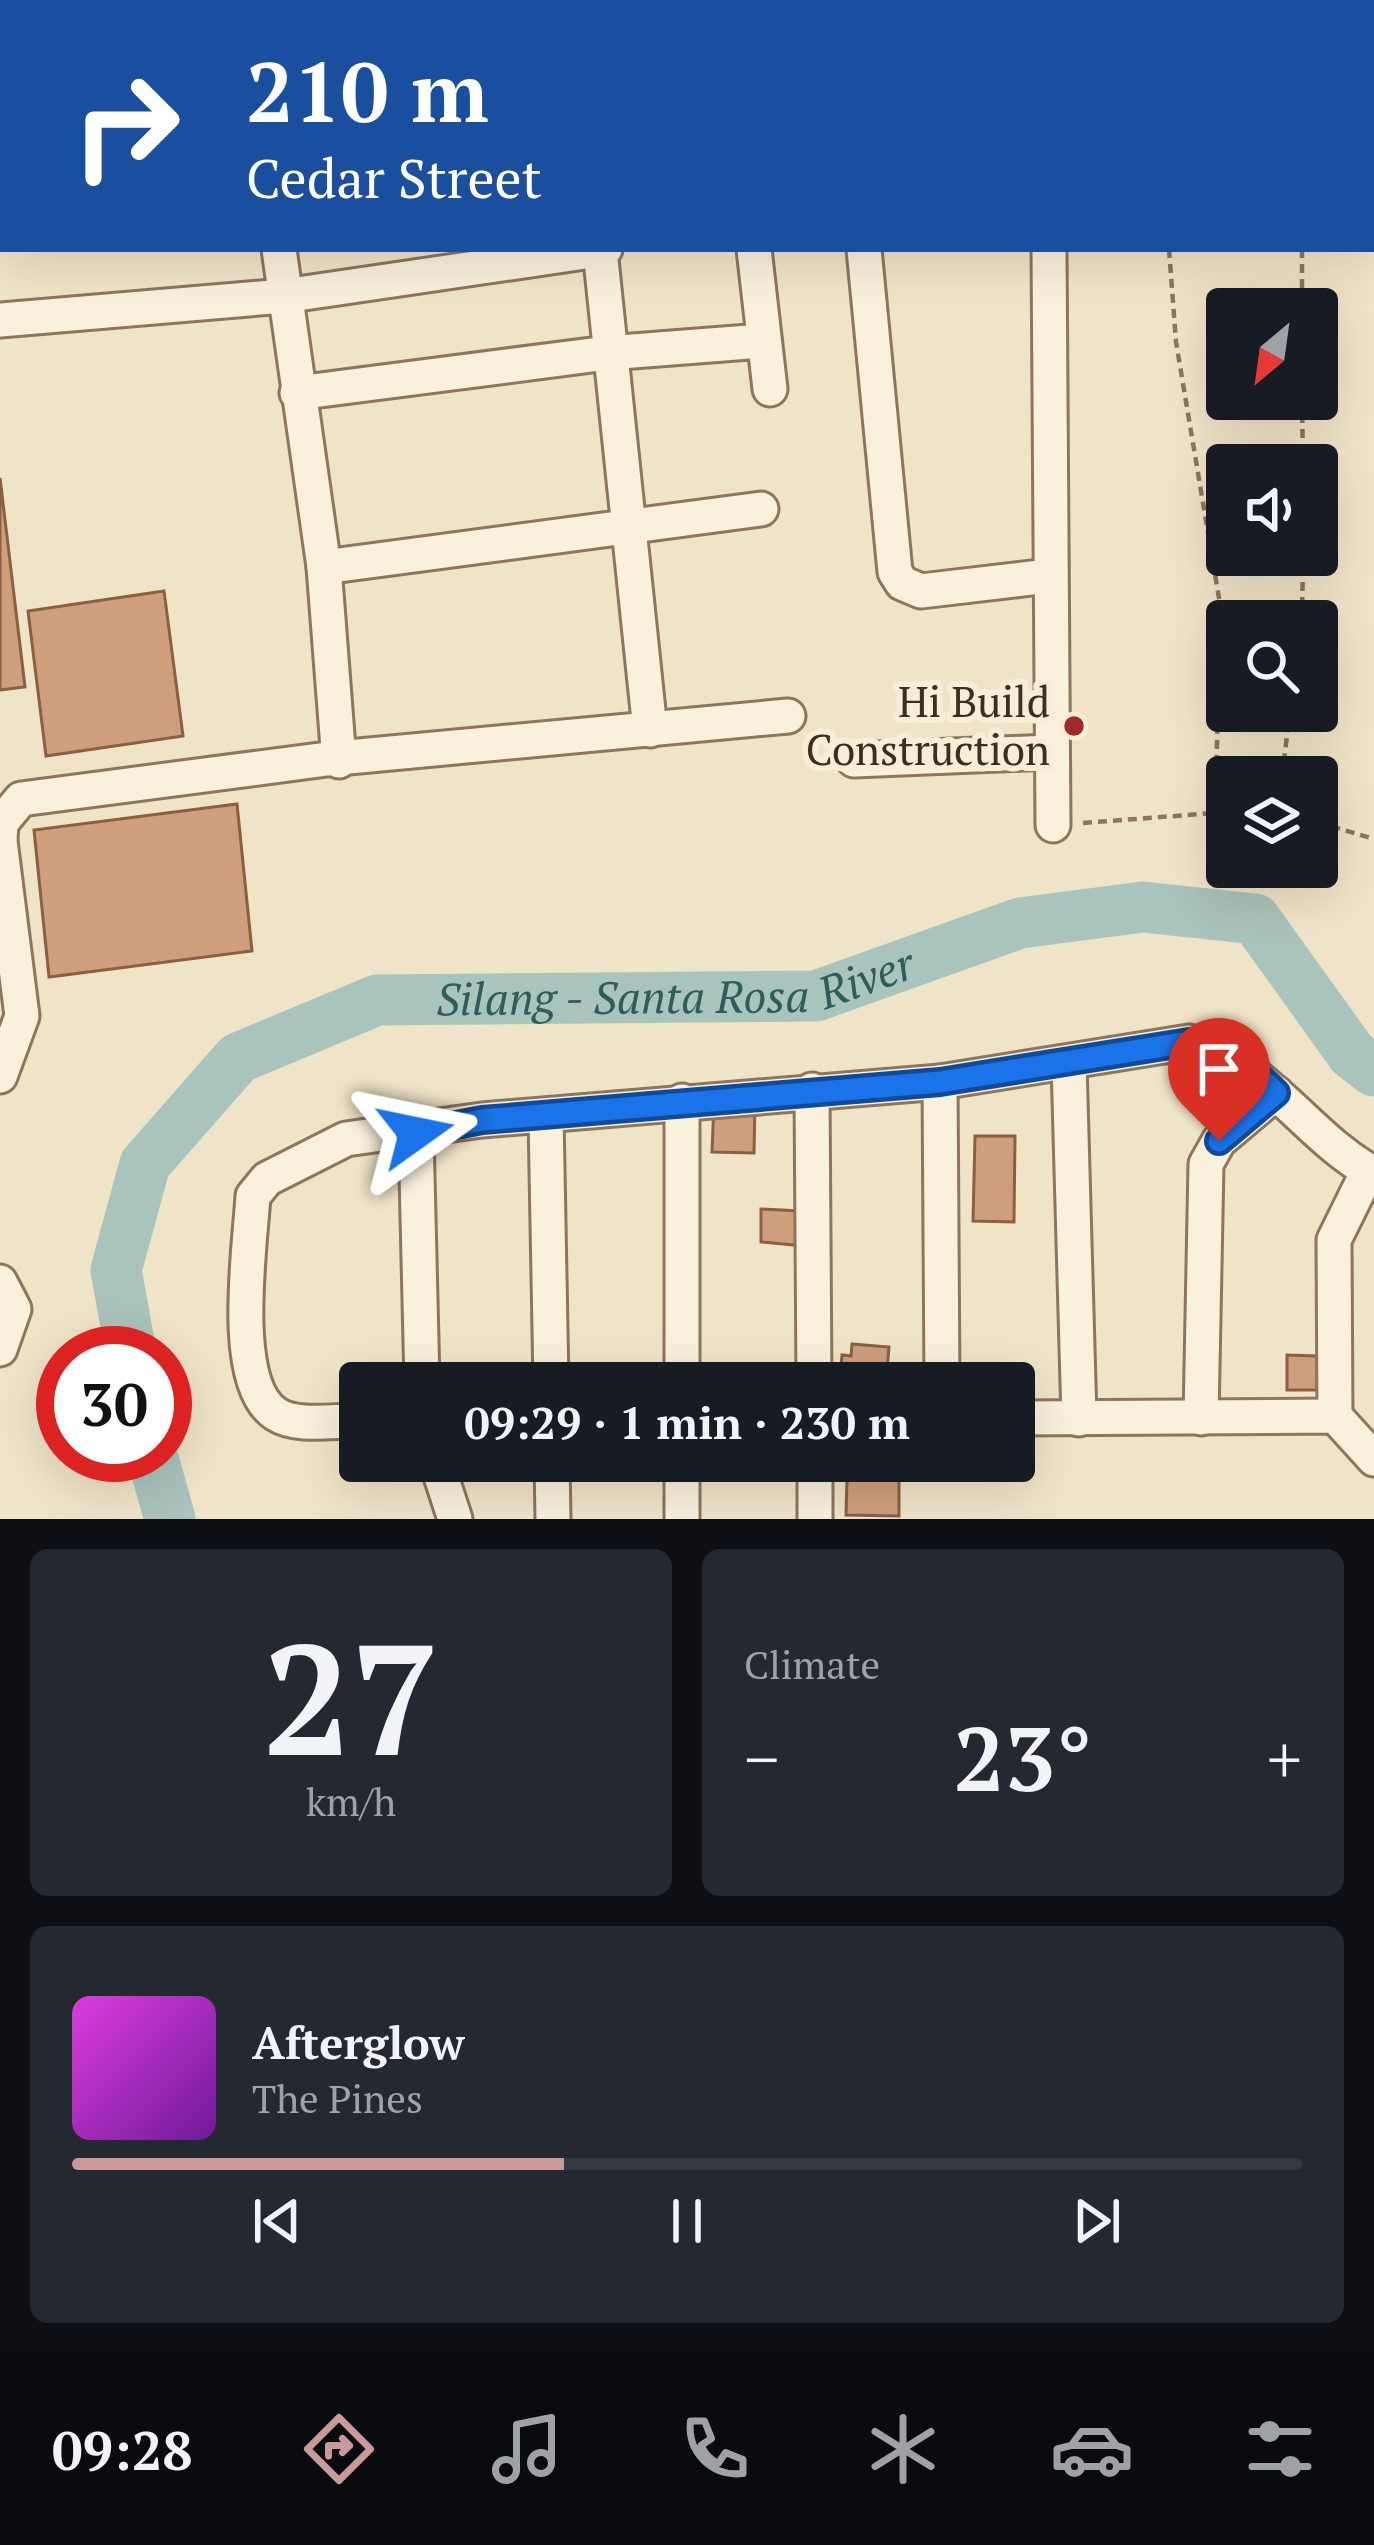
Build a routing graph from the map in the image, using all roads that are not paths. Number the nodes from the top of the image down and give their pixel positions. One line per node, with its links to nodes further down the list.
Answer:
1 (279, 252): 7 (street)
2 (582, 252): 7 (street)
3 (602, 252): 10 (street)
4 (754, 252): 9 (street)
5 (864, 252): 16 (street)
6 (1048, 252): 16 (street)
7 (284, 296): 8 (street); 12 (street)
8 (0, 320)
9 (762, 341): 10 (street); 11 (street)
10 (607, 353): 12 (street); 14 (street)
11 (770, 389)
12 (297, 393): 15 (street)
13 (761, 509): 14 (street)
14 (625, 524): 15 (street); 18 (street)
15 (324, 567): 21 (street)
16 (1048, 576): 19 (street)
17 (788, 716): 18 (street)
18 (650, 730): 21 (street)
19 (1051, 752): 20 (street); 22 (street)
20 (854, 760)
21 (339, 761): 23 (street)
22 (1053, 824)
23 (0, 840): 25 (street)
24 (1070, 1063): 26 (street); 28 (street); 43 (street)
25 (0, 1076)
26 (940, 1082): 27 (street); 39 (street)
27 (812, 1090): 29 (street); 38 (street)
28 (1276, 1093): 32 (street); 42 (street)
29 (682, 1101): 30 (street); 37 (street)
30 (546, 1116): 31 (street); 36 (street)
31 (416, 1133): 35 (street); 44 (street)
32 (1371, 1173): 40 (street)
33 (0, 1282): 34 (street)
34 (0, 1349)
35 (421, 1362)
36 (551, 1362)
37 (682, 1362)
38 (814, 1362)
39 (942, 1362)
40 (1335, 1416): 42 (street); 45 (street)
41 (1035, 1418): 43 (street)
42 (1201, 1418): 43 (street)
43 (1079, 1419)
44 (339, 1420)
45 (1374, 1459)
46 (443, 1482): 50 (street)
47 (552, 1482): 51 (street)
48 (682, 1482): 52 (street)
49 (814, 1482): 53 (street)
50 (455, 1519)
51 (553, 1519)
52 (682, 1519)
53 (815, 1519)

